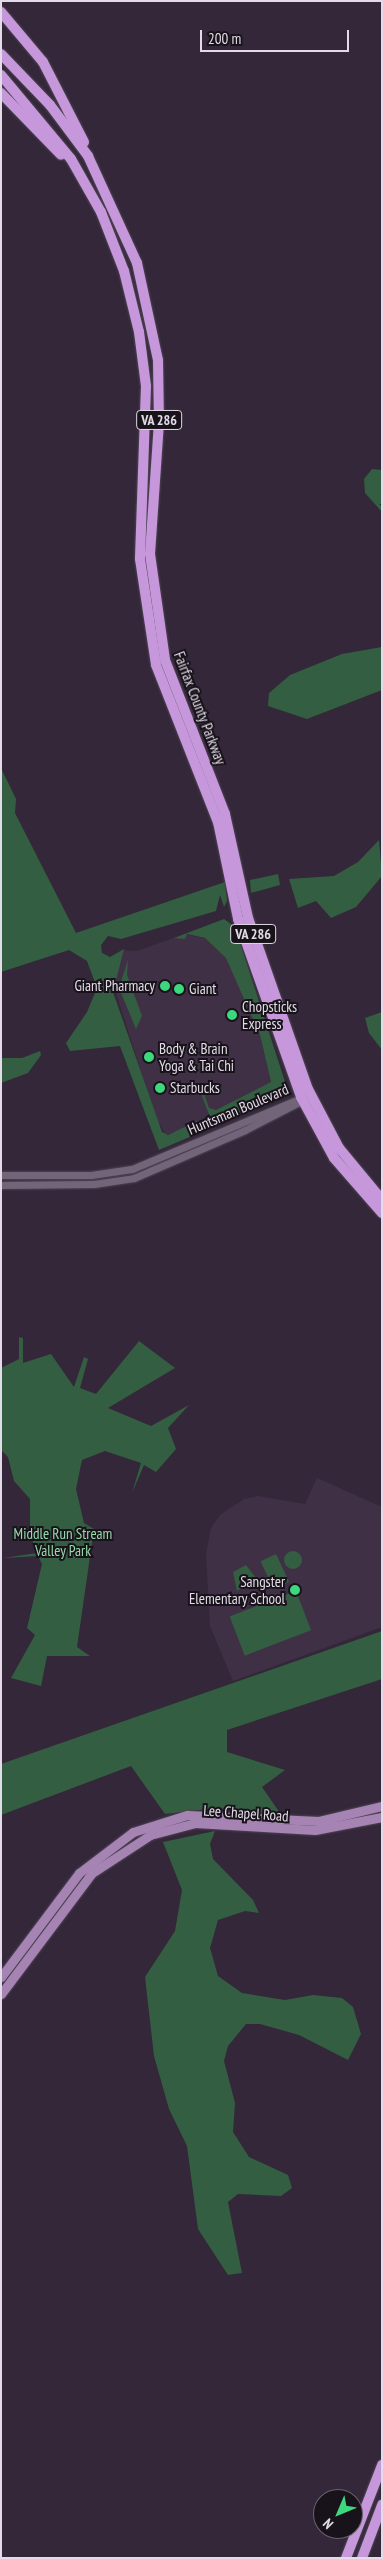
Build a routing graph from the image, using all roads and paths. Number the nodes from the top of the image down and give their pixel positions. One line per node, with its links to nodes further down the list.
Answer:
1 (1, 12): 5 (highway)
2 (1, 54): 5 (highway, Fairfax County Parkway / VA 286)
3 (1, 75): 6 (highway, Fairfax County Parkway / VA 286)
4 (1, 94): 6 (highway)
5 (97, 172): 7 (highway, Fairfax County Parkway / VA 286)
6 (108, 226): 7 (highway, Fairfax County Parkway / VA 286)
7 (305, 1098): 8 (street, Huntsman Boulevard); 9 (street, Huntsman Boulevard); 10 (highway, Fairfax County Parkway / VA 286); 11 (highway, Fairfax County Parkway / VA 286)
8 (1, 1175)
9 (1, 1185)
10 (382, 1200)
11 (382, 1213)
12 (382, 1806): 14 (main road, Lee Chapel Road)
13 (382, 1817): 14 (main road, Lee Chapel Road)
14 (285, 1825): 15 (main road, Lee Chapel Road); 16 (main road, Lee Chapel Road)
15 (1, 1977)
16 (1, 1994)
17 (382, 2465): 19 (highway)
18 (382, 2505): 20 (highway)
19 (346, 2558)
20 (362, 2558)

